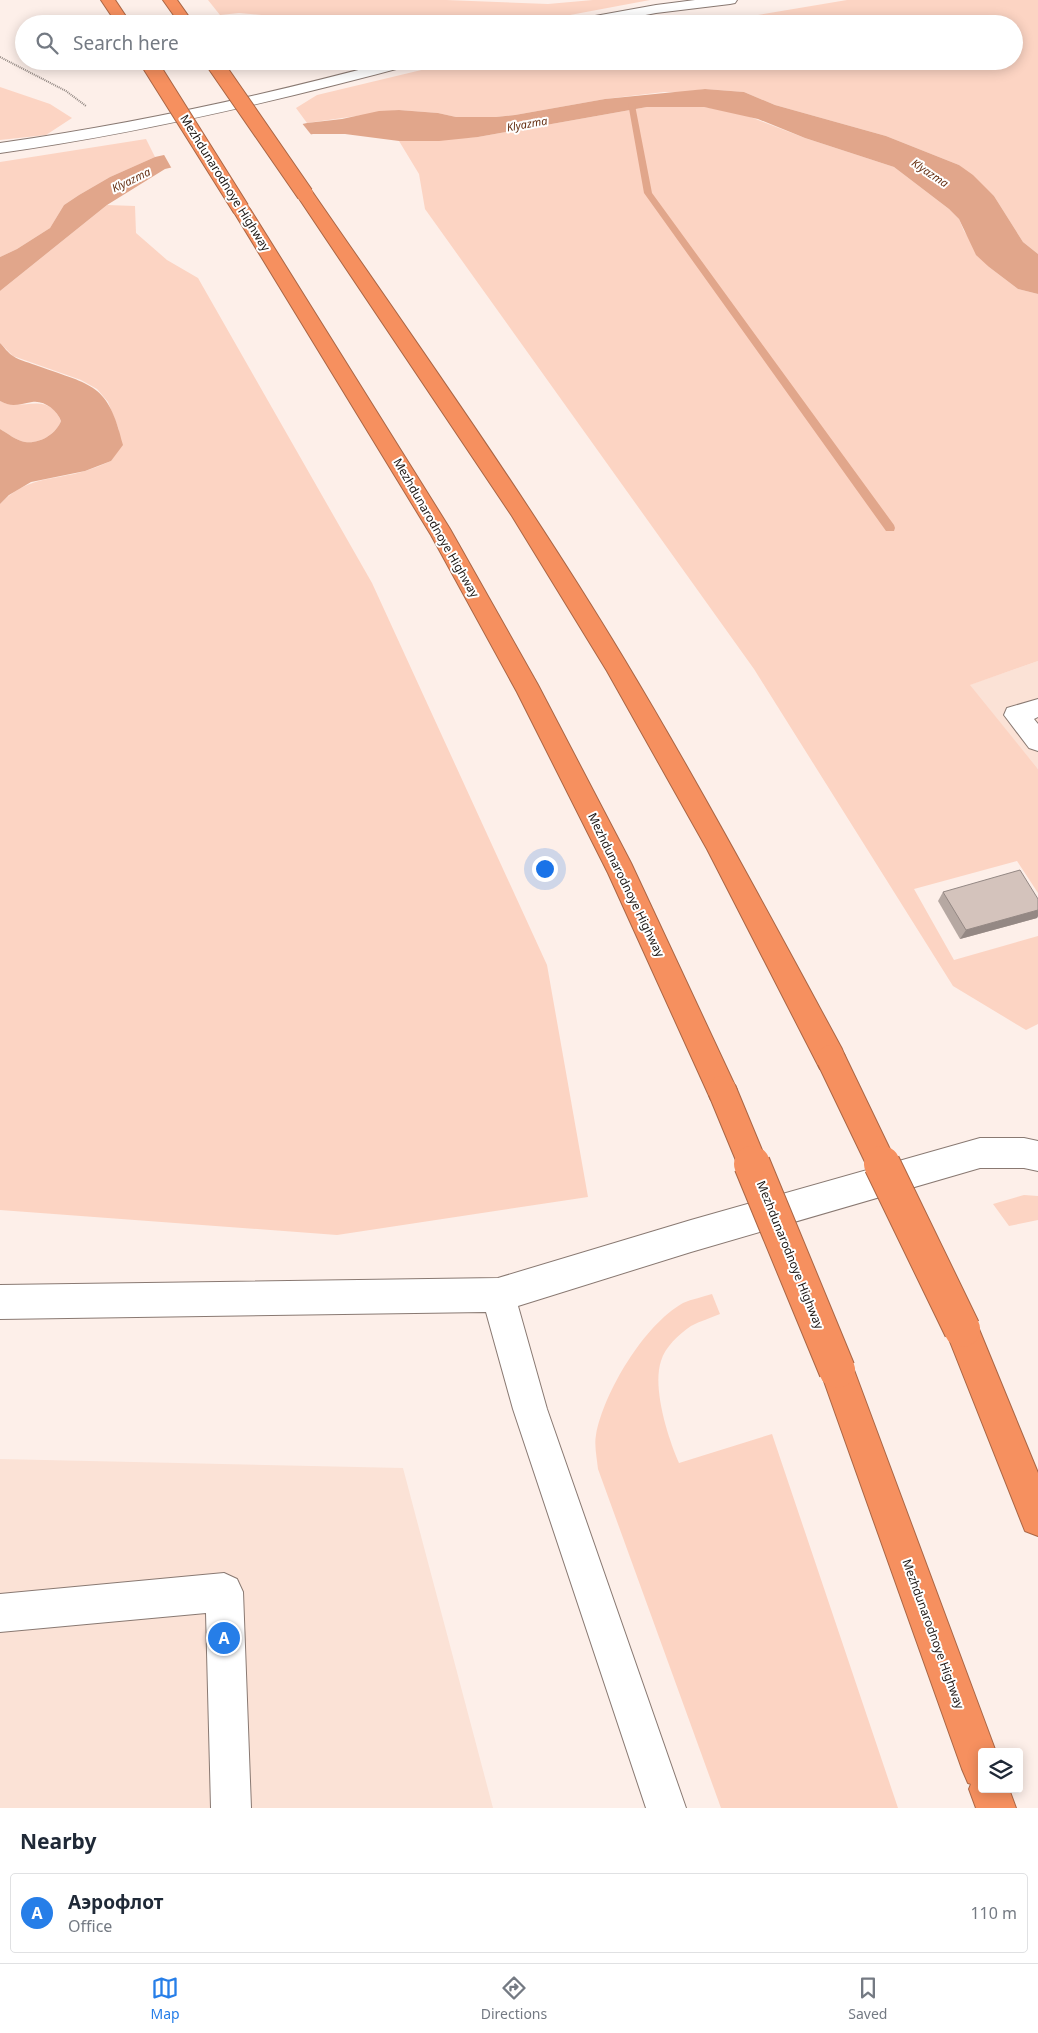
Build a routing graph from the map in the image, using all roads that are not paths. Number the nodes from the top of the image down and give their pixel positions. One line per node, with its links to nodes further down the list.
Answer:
1 (108, 0): 4 (highway)
2 (170, 0): 5 (highway)
3 (730, 0): 6 (street)
4 (118, 15)
5 (181, 15)
6 (626, 15)
7 (154, 70): 18 (highway, Mezhdunarodnoye Highway, bridge)
8 (219, 70): 16 (highway, bridge)
9 (377, 70): 10 (street)
10 (0, 148)
11 (1038, 708): 12 (street)
12 (1038, 741)
13 (1038, 1156): 14 (street)
14 (498, 1295): 15 (street); 21 (street)
15 (0, 1302)
16 (1038, 1518)
17 (0, 1613): 20 (street)
18 (978, 1758)
19 (990, 1793): 22 (highway)
20 (231, 1808)
21 (666, 1808)
22 (996, 1808)

